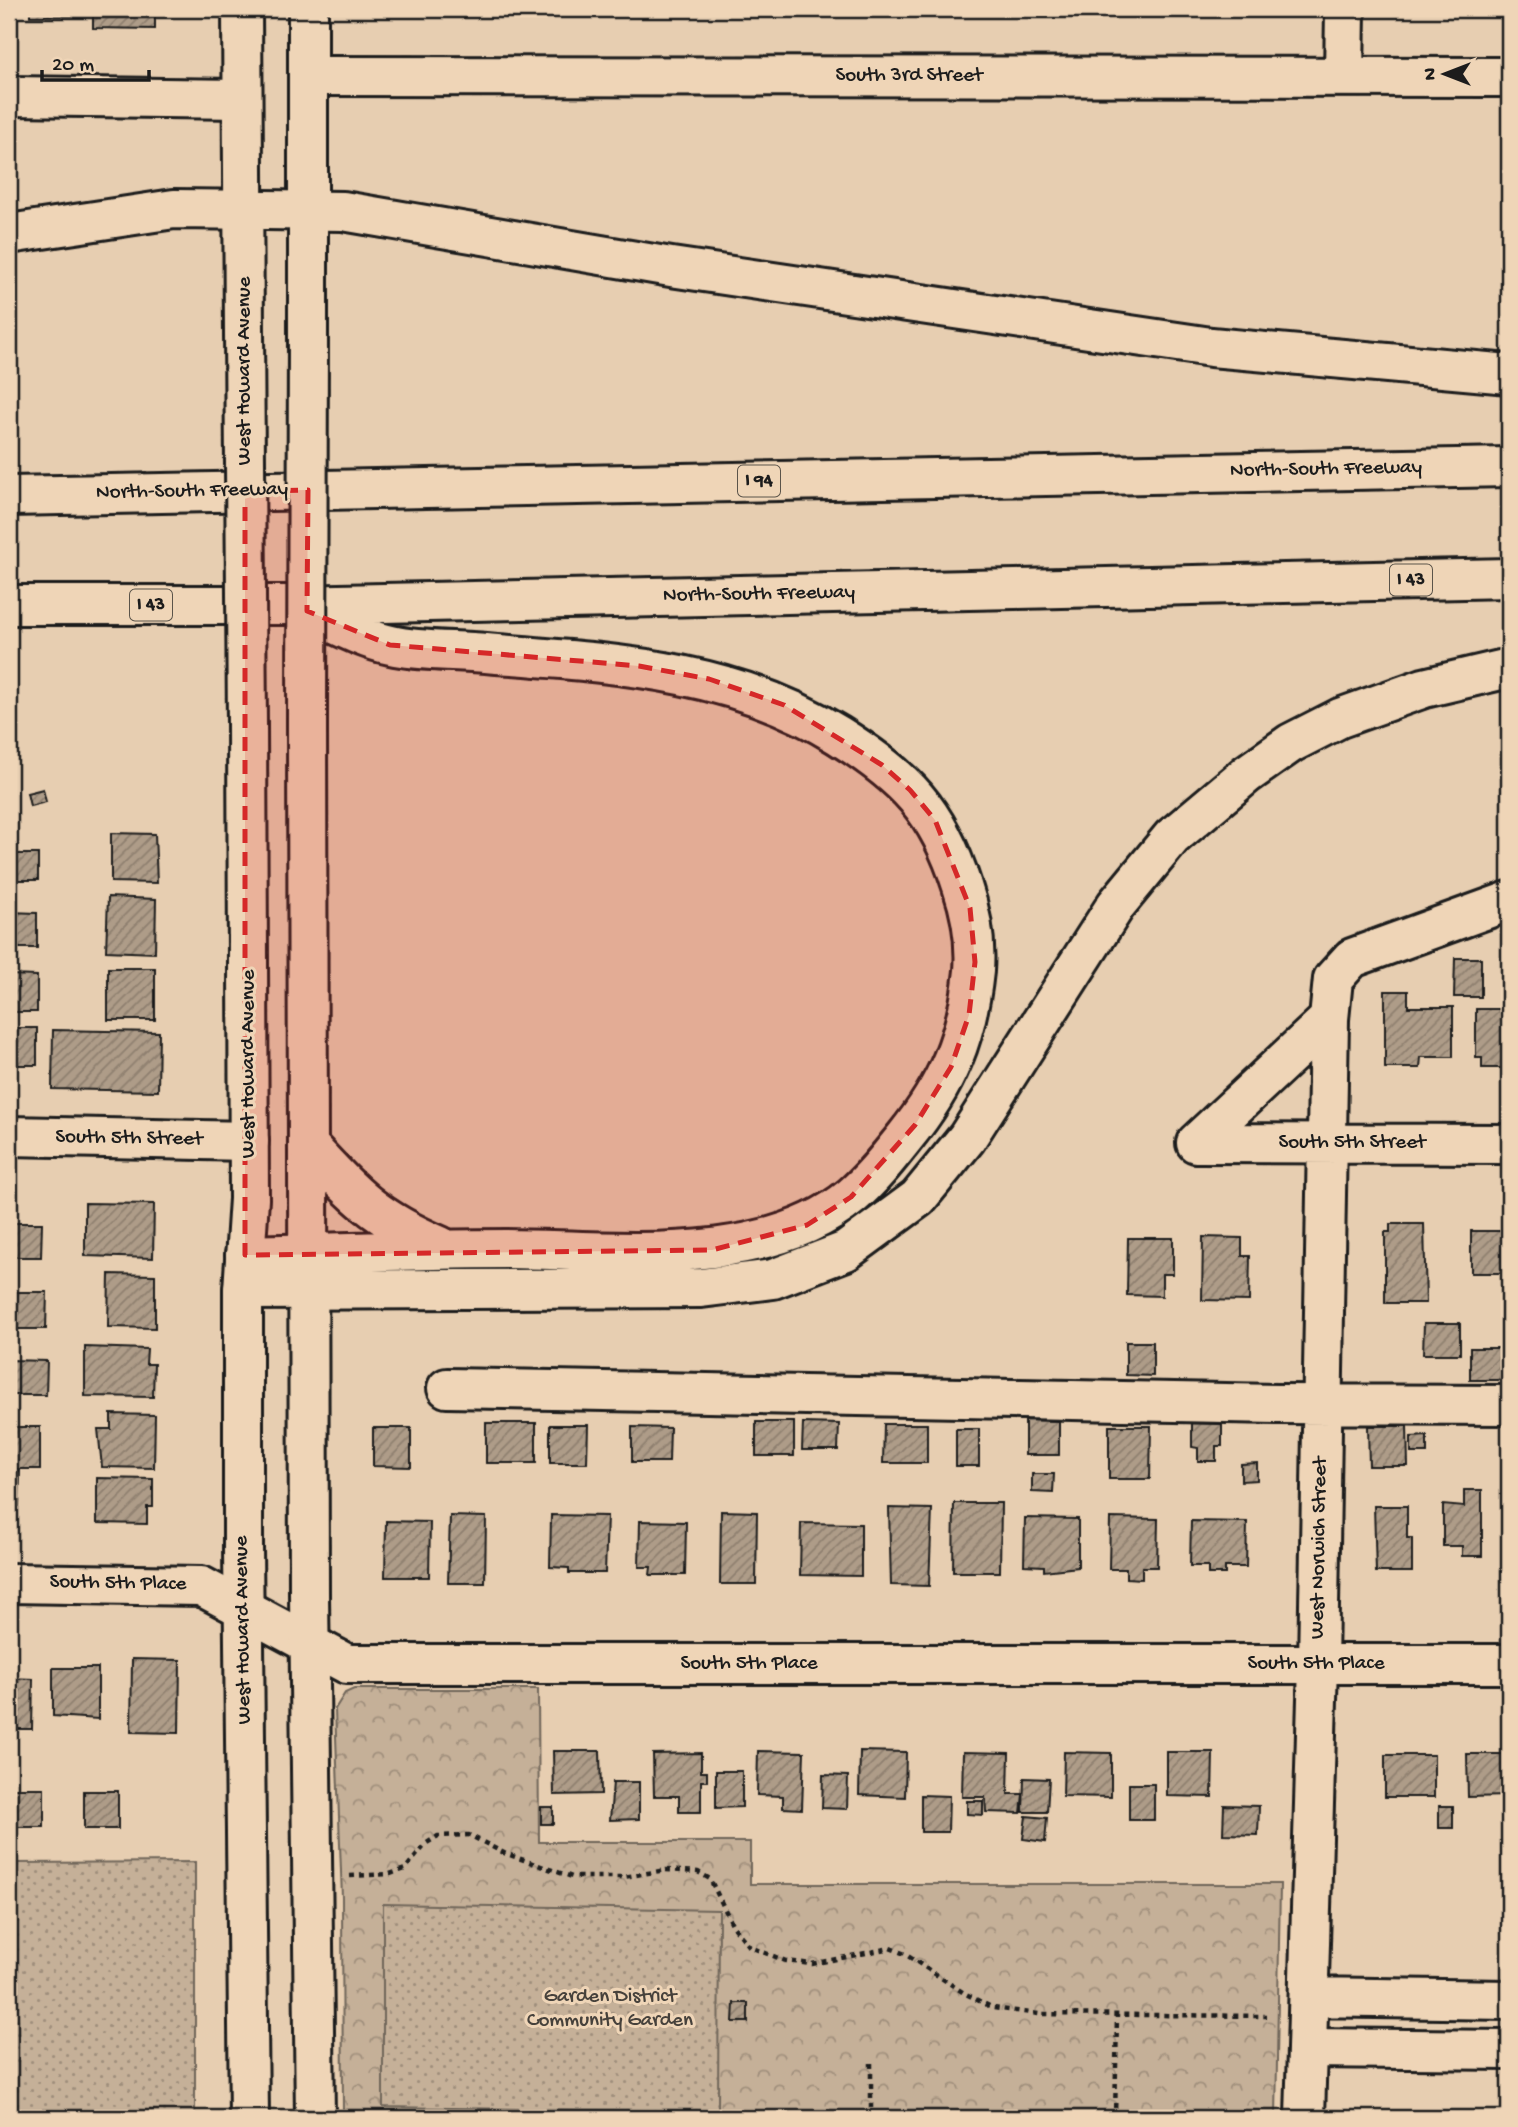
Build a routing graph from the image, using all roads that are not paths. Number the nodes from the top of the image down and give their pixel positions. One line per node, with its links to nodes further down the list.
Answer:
1 (242, 9): 8 (main road, West Howard Avenue)
2 (308, 9): 4 (main road)
3 (1345, 9): 5 (main road)
4 (308, 76): 5 (main road, South 3rd Street); 10 (main road)
5 (1344, 76): 6 (main road, South 3rd Street)
6 (1509, 77)
7 (9, 96): 8 (main road)
8 (240, 99): 9 (main road, West Howard Avenue)
9 (243, 210): 10 (main road); 11 (main road); 22 (main road, West Howard Avenue, bridge)
10 (308, 211): 12 (main road); 24 (main road, bridge)
11 (9, 234)
12 (1509, 374)
13 (1509, 467): 14 (main road, North-South Freeway / I 94)
14 (9, 496)
15 (1509, 578): 17 (main road, North-South Freeway / I 43)
16 (9, 606): 17 (main road, North-South Freeway / I 43)
17 (294, 606): 26 (main road)
18 (1509, 668): 28 (main road)
19 (1509, 901): 20 (main road, West Norwich Street)
20 (1329, 1019): 23 (main road, West Norwich Street); 23 (main road, South 5th Street)
21 (9, 1136): 22 (main road, South 5th Street)
22 (249, 1142): 27 (main road, West Howard Avenue)
23 (1327, 1143): 25 (main road, South 5th Street); 30 (main road, West Norwich Street)
24 (308, 1144): 26 (main road); 28 (main road)
25 (1509, 1144)
26 (449, 1249): 28 (main road)
27 (244, 1272): 28 (main road); 33 (main road, West Howard Avenue)
28 (309, 1272): 34 (main road)
29 (447, 1388): 30 (main road)
30 (1323, 1405): 31 (main road); 35 (main road, West Norwich Street)
31 (1509, 1405)
32 (9, 1583): 33 (main road, South 5th Place)
33 (243, 1608): 34 (main road, South 5th Place); 41 (main road, West Howard Avenue)
34 (310, 1645): 35 (main road, South 5th Place); 42 (main road)
35 (1318, 1664): 36 (main road, South 5th Place); 37 (main road, West Norwich Street)
36 (1509, 1664)
37 (1309, 1997): 38 (main road); 39 (main road, West Norwich Street)
38 (1509, 2000)
39 (1307, 2048): 40 (main road); 43 (main road, West Norwich Street)
40 (1509, 2050)
41 (249, 2118)
42 (315, 2118)
43 (1306, 2118)

